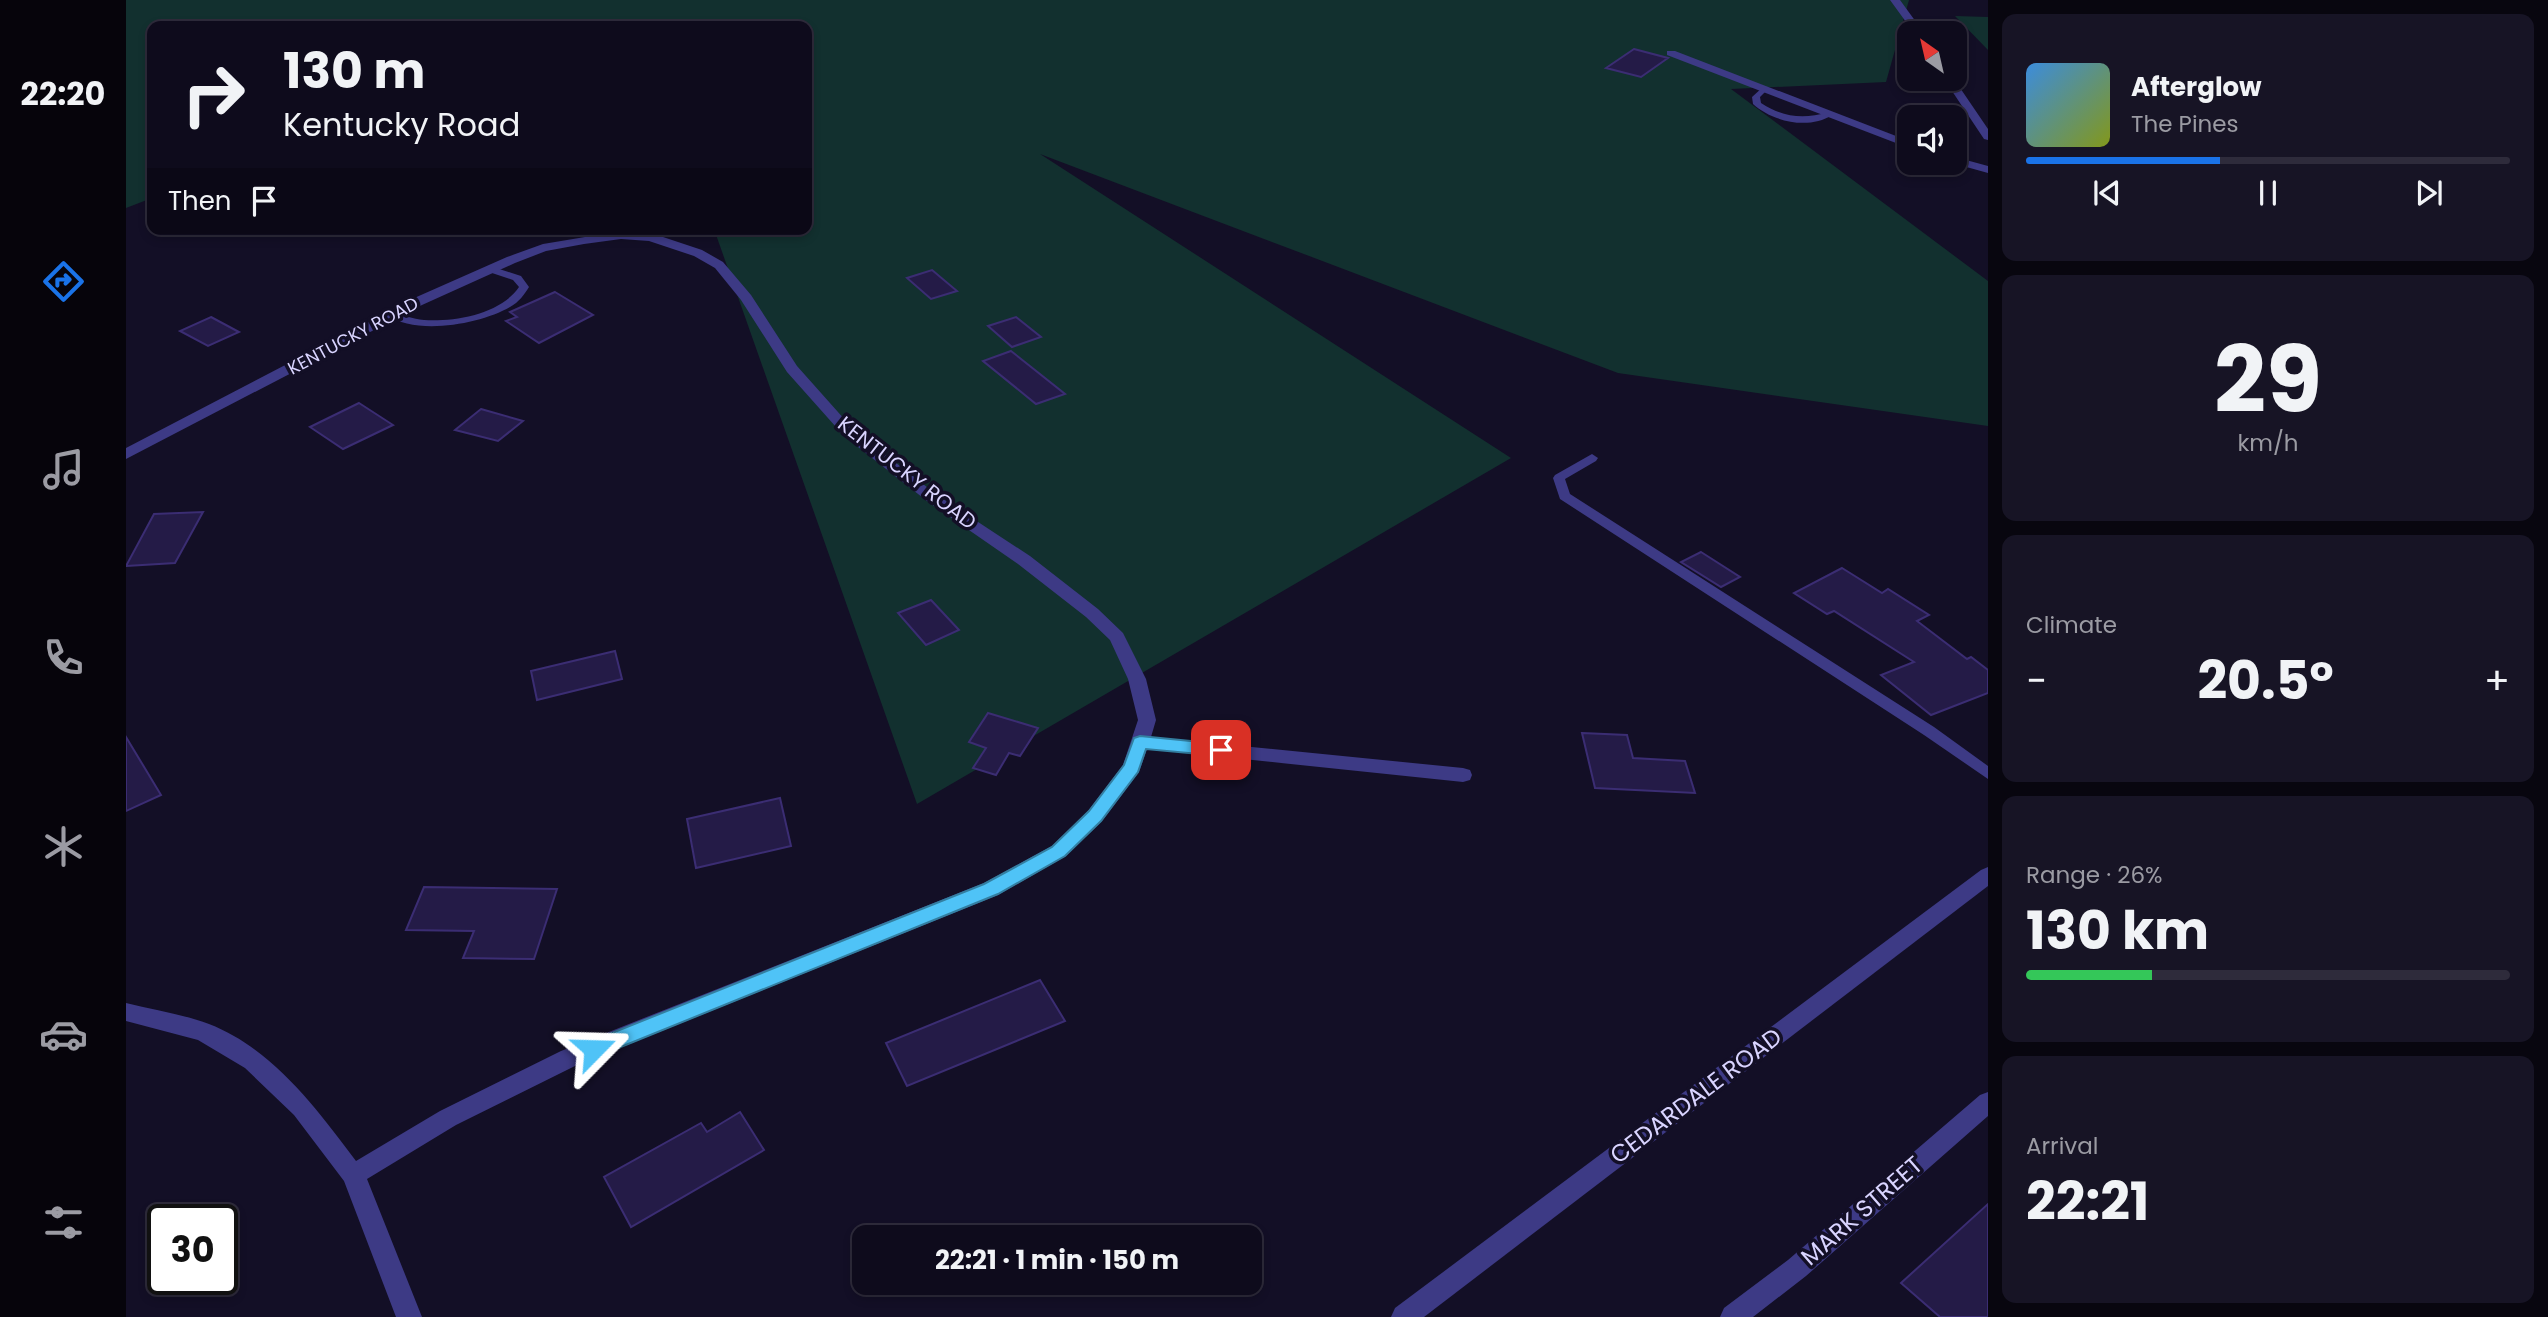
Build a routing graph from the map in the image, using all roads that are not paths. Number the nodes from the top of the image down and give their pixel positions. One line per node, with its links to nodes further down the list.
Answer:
1 (1895, 0): 2 (street)
2 (1910, 21)
3 (1671, 53): 4 (street)
4 (1763, 90): 6 (street); 6 (lane)
5 (1957, 91): 7 (street)
6 (1828, 115): 8 (street)
7 (1988, 137)
8 (1897, 141)
9 (1967, 164): 10 (street)
10 (1988, 170)
11 (614, 235): 13 (street, KENTUCKY ROAD)
12 (642, 235): 17 (street, KENTUCKY ROAD)
13 (490, 269): 14 (street, KENTUCKY ROAD); 14 (lane)
14 (392, 315): 15 (street, KENTUCKY ROAD)
15 (126, 454)
16 (1592, 458): 18 (lane)
17 (1140, 742): 19 (street); 23 (street, KENTUCKY ROAD)
18 (1988, 774)
19 (1463, 775)
20 (1988, 875): 25 (street, CEDARDALE ROAD)
21 (126, 1012): 23 (street)
22 (1988, 1102): 26 (street, MARK STREET)
23 (353, 1175): 24 (street)
24 (409, 1317)
25 (1404, 1317)
26 (1733, 1317)

